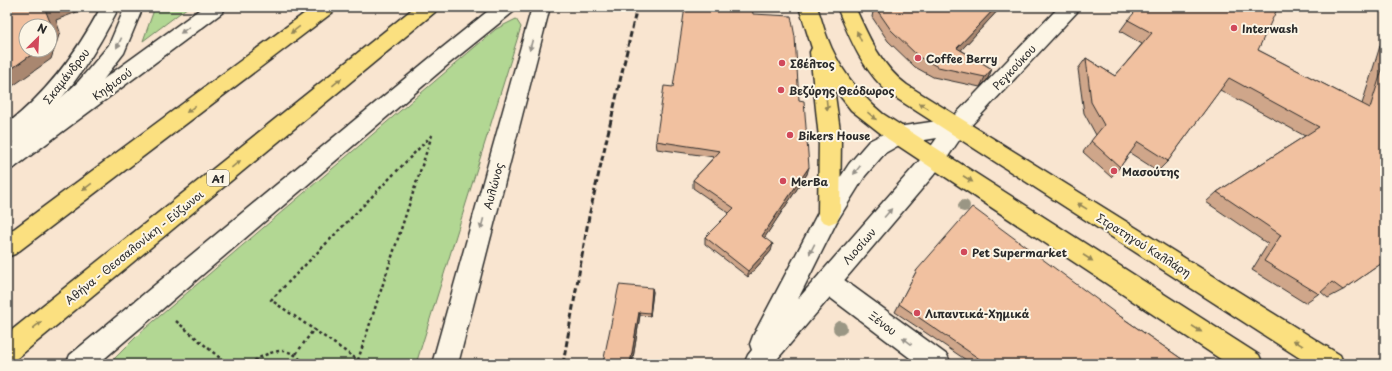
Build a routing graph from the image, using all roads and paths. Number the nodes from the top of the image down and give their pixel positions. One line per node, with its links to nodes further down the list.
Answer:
1 (110, 7): 13 (street, Σκαμάνδρου)
2 (134, 7): 16 (street, one-way to 16)
3 (216, 7): 16 (street, Κηφισού, one-way to 16)
4 (326, 7): 18 (main road, one-way to 18)
5 (428, 7): 22 (main road, Αθήνα - Θεσσαλονίκη - Εύζωνοι / Α1, one-way to 5)
6 (506, 7): 20 (street)
7 (541, 7): 28 (street, Αυλώνος, one-way to 28)
8 (808, 7): 11 (main road)
9 (846, 7): 12 (main road, one-way to 9)
10 (1070, 7): 12 (street, Ρεγκούκου)
11 (818, 39): 14 (main road, one-way to 14); 17 (main road, one-way to 17)
12 (957, 127): 14 (street); 15 (street, Λιοσίων); 33 (main road, Στρατηγού Καλλάρη, one-way to 12)
13 (7, 136)
14 (897, 136): 15 (main road); 17 (street, one-way to 17)
15 (935, 158): 19 (street, Λιοσίων, one-way to 15); 32 (main road, one-way to 32)
16 (7, 161)
17 (830, 214): 29 (street, one-way to 29)
18 (7, 247)
19 (828, 282): 30 (street, Λιοσίων); 31 (street, Ξένου, one-way to 19)
20 (154, 302): 24 (street); 25 (path)
21 (314, 329): 21 (path); 23 (path)
22 (7, 350)
23 (296, 354): 26 (path); 27 (path)
24 (79, 364)
25 (228, 364)
26 (249, 364)
27 (304, 364)
28 (445, 364)
29 (750, 364)
30 (757, 364)
31 (938, 364)
32 (1250, 364)
33 (1331, 364)

